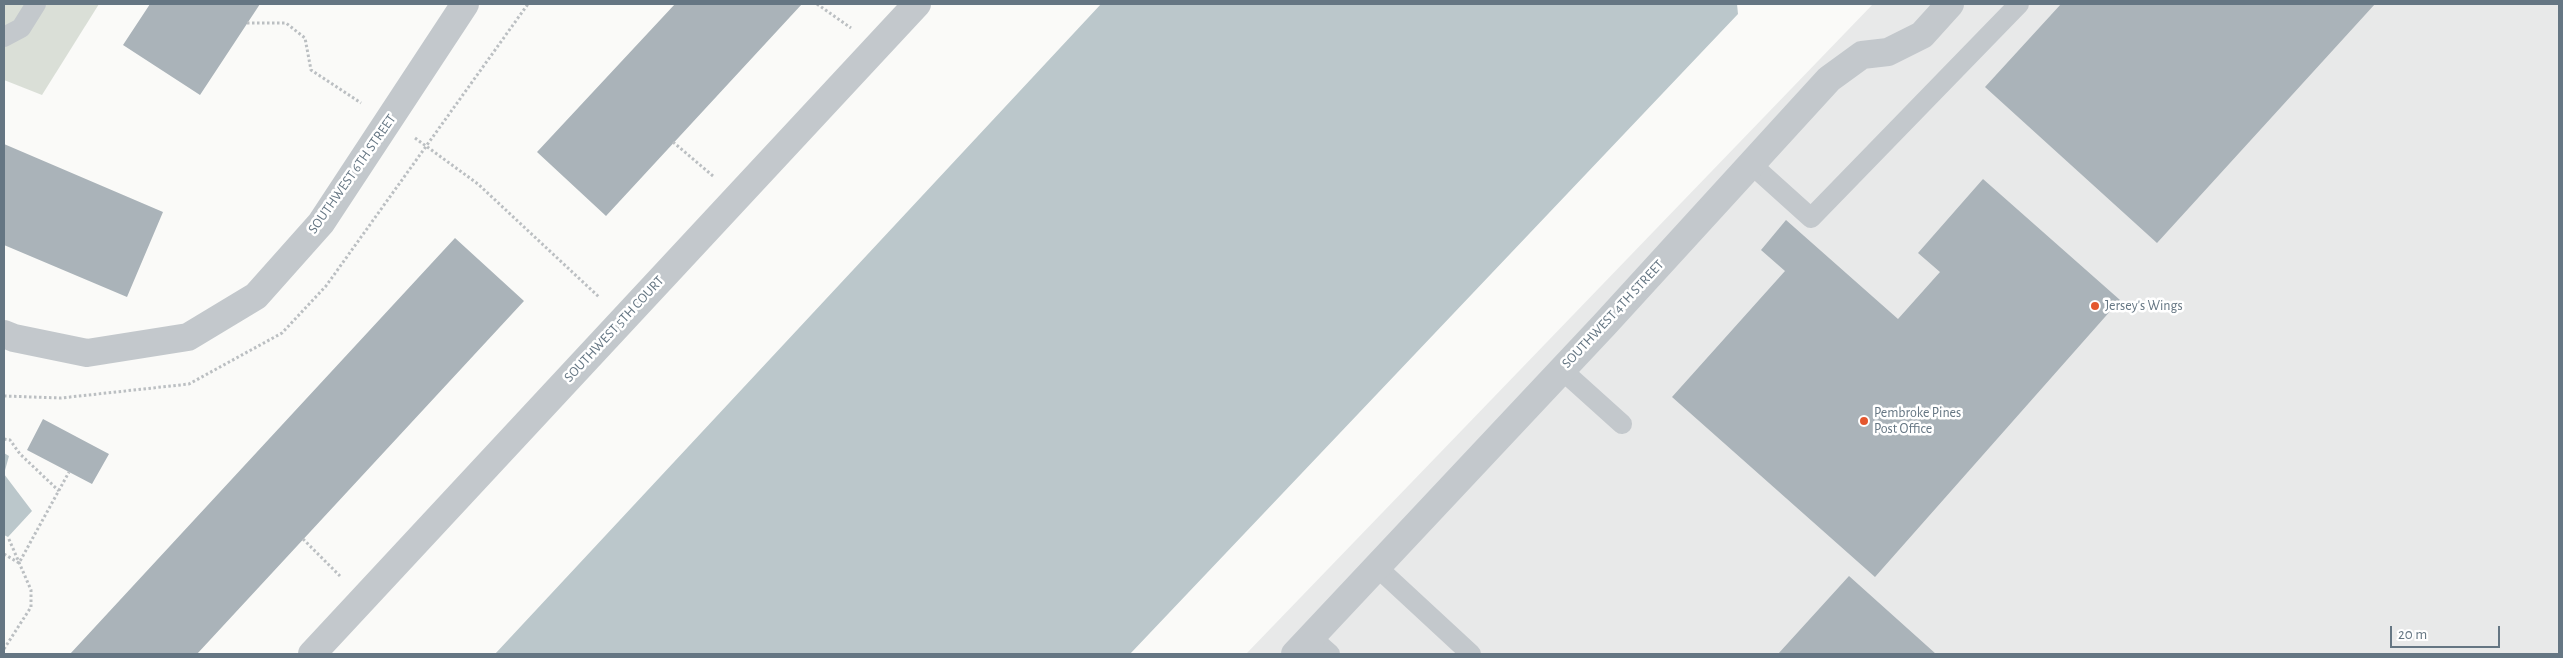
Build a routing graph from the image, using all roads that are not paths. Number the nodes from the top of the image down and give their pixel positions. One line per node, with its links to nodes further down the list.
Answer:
1 (36, 4): 6 (lane)
2 (465, 4): 8 (street, SOUTHWEST 6TH STREET)
3 (917, 4): 13 (street, SOUTHWEST 5TH COURT)
4 (1950, 4): 7 (street, SOUTHWEST 4TH STREET)
5 (2020, 4): 7 (lane)
6 (4, 36)
7 (1751, 164): 9 (street, SOUTHWEST 4TH STREET)
8 (4, 334)
9 (1562, 370): 10 (lane); 11 (street, SOUTHWEST 4TH STREET)
10 (1622, 424)
11 (1378, 568): 12 (street, SOUTHWEST 4TH STREET); 14 (lane)
12 (1312, 649)
13 (312, 654)
14 (1471, 654)

